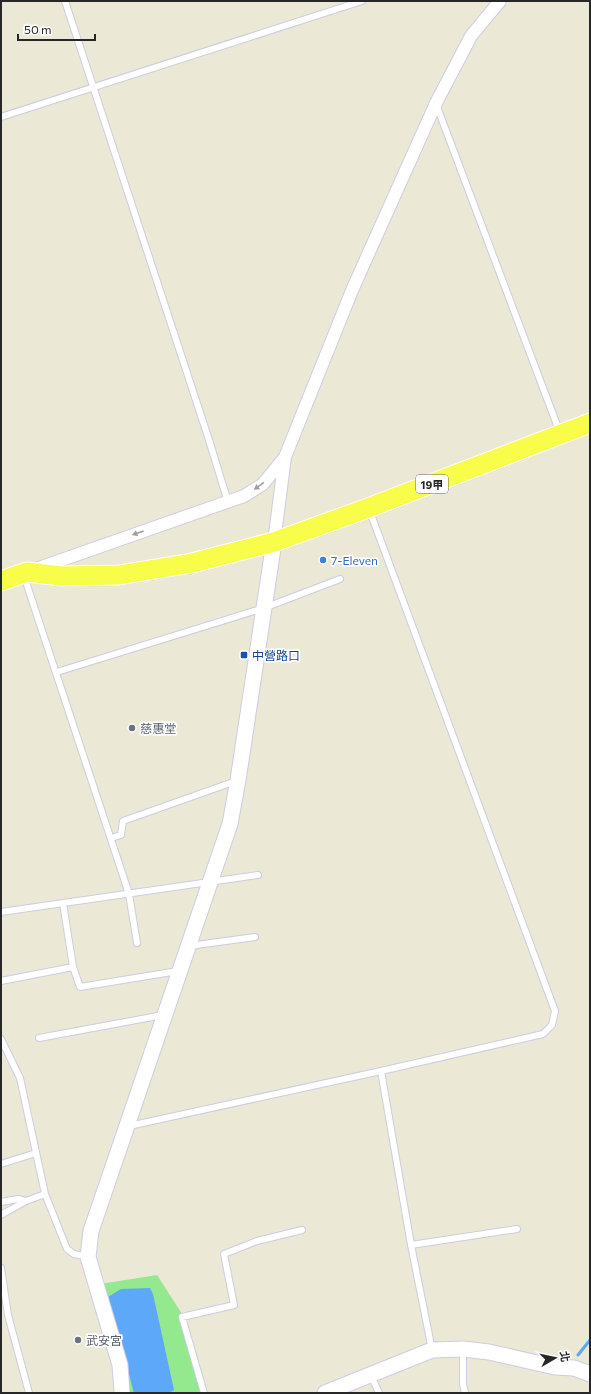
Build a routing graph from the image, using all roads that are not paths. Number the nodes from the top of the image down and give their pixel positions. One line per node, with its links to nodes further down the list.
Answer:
1 (65, 1): 4 (lane)
2 (362, 1): 4 (lane)
3 (500, 1): 5 (street)
4 (92, 86): 6 (lane); 10 (lane)
5 (436, 103): 8 (lane); 9 (street)
6 (1, 117)
7 (590, 424): 8 (main road, 19甲)
8 (561, 434): 11 (main road, 19甲)
9 (285, 458): 10 (street, one-way to 10); 12 (street)
10 (228, 502): 13 (street, one-way to 13)
11 (368, 508): 12 (main road, 19甲); 34 (lane)
12 (274, 542): 13 (main road, 19甲); 16 (street)
13 (25, 573): 15 (main road, 19甲); 17 (lane)
14 (340, 579): 16 (lane)
15 (1, 581)
16 (264, 608): 17 (lane); 18 (street)
17 (57, 672): 19 (lane)
18 (238, 780): 19 (lane); 21 (street)
19 (111, 838): 22 (lane)
20 (258, 875): 21 (lane)
21 (210, 883): 22 (lane); 27 (street)
22 (130, 894): 23 (lane); 26 (lane)
23 (63, 903): 24 (lane); 28 (lane)
24 (1, 912)
25 (255, 937): 27 (lane)
26 (137, 943)
27 (188, 946): 29 (street)
28 (73, 967): 29 (lane); 30 (lane)
29 (180, 971): 31 (street)
30 (1, 981)
31 (165, 1015): 32 (lane); 35 (street)
32 (39, 1038)
33 (1, 1040): 36 (lane)
34 (381, 1071): 35 (lane); 44 (lane)
35 (128, 1126): 45 (street)
36 (36, 1153): 37 (lane); 38 (lane)
37 (1, 1164)
38 (45, 1194): 39 (lane); 45 (lane)
39 (26, 1201): 40 (lane); 41 (lane)
40 (1, 1202)
41 (1, 1214)
42 (517, 1229): 44 (lane)
43 (302, 1230): 54 (lane)
44 (411, 1245): 48 (lane)
45 (88, 1257): 53 (street)
46 (1, 1268): 52 (lane)
47 (463, 1349): 48 (street); 49 (street); 57 (lane)
48 (432, 1350): 50 (street)
49 (590, 1374)
50 (371, 1375): 51 (street); 56 (lane)
51 (343, 1390): 55 (street)
52 (29, 1393)
53 (122, 1393)
54 (204, 1393)
55 (325, 1393)
56 (379, 1393)
57 (465, 1393)

